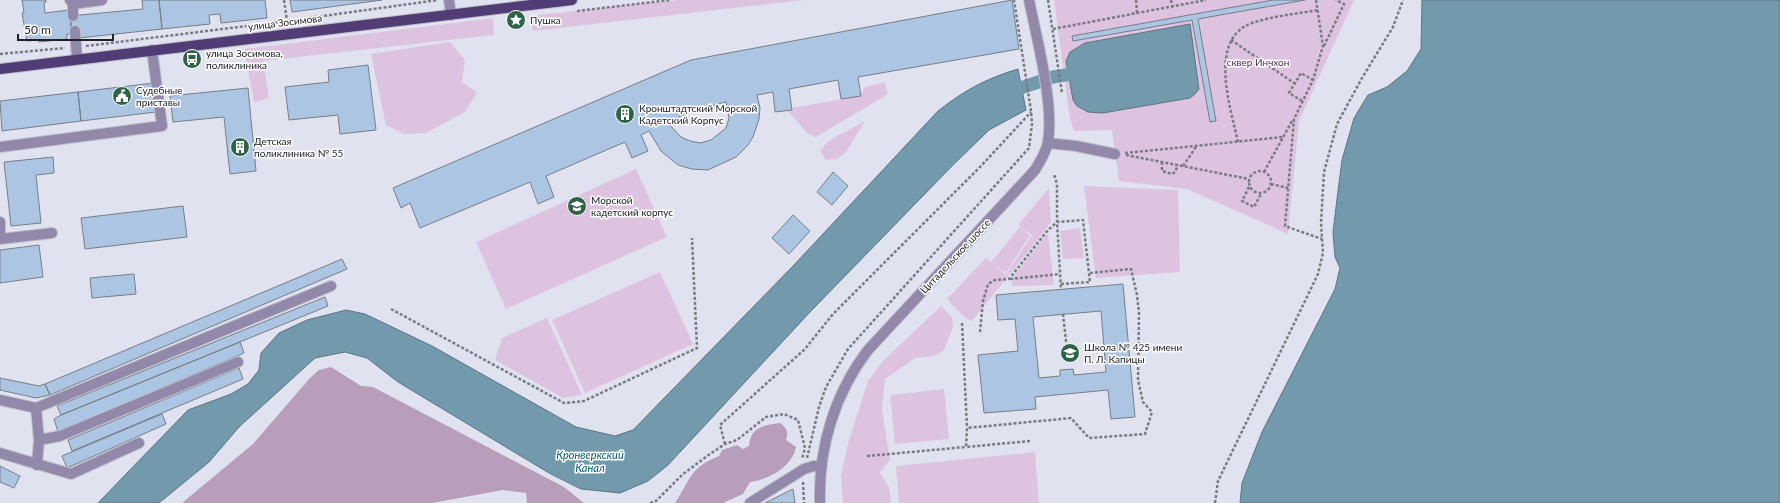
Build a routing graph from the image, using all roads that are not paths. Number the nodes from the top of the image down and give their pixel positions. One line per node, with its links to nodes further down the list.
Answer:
1 (102, 0): 5 (street)
2 (449, 0): 8 (street)
3 (572, 0): 7 (main road, улица Зосимова)
4 (1030, 0): 14 (street, Цитадельское шоссе)
5 (88, 1): 6 (street)
6 (72, 2): 9 (street)
7 (527, 3): 8 (main road, улица Зосимова)
8 (451, 15): 11 (main road, улица Зосимова)
9 (73, 16)
10 (75, 31): 12 (street)
11 (152, 50): 12 (main road, улица Зосимова); 15 (street)
12 (77, 60): 13 (main road, улица Зосимова)
13 (0, 69)
14 (1048, 143): 16 (street); 29 (street, Цитадельское шоссе)
15 (0, 148)
16 (1115, 154)
17 (0, 222): 19 (street)
18 (52, 233): 20 (street)
19 (0, 234)
20 (0, 239)
21 (331, 286): 24 (street)
22 (238, 362): 25 (street)
23 (0, 400): 24 (street)
24 (36, 408): 25 (street)
25 (39, 440): 28 (street)
26 (139, 443): 28 (street)
27 (0, 453): 28 (street)
28 (37, 465)
29 (821, 467): 30 (street); 31 (street, Цитадельское шоссе)
30 (750, 503)
31 (820, 503)

